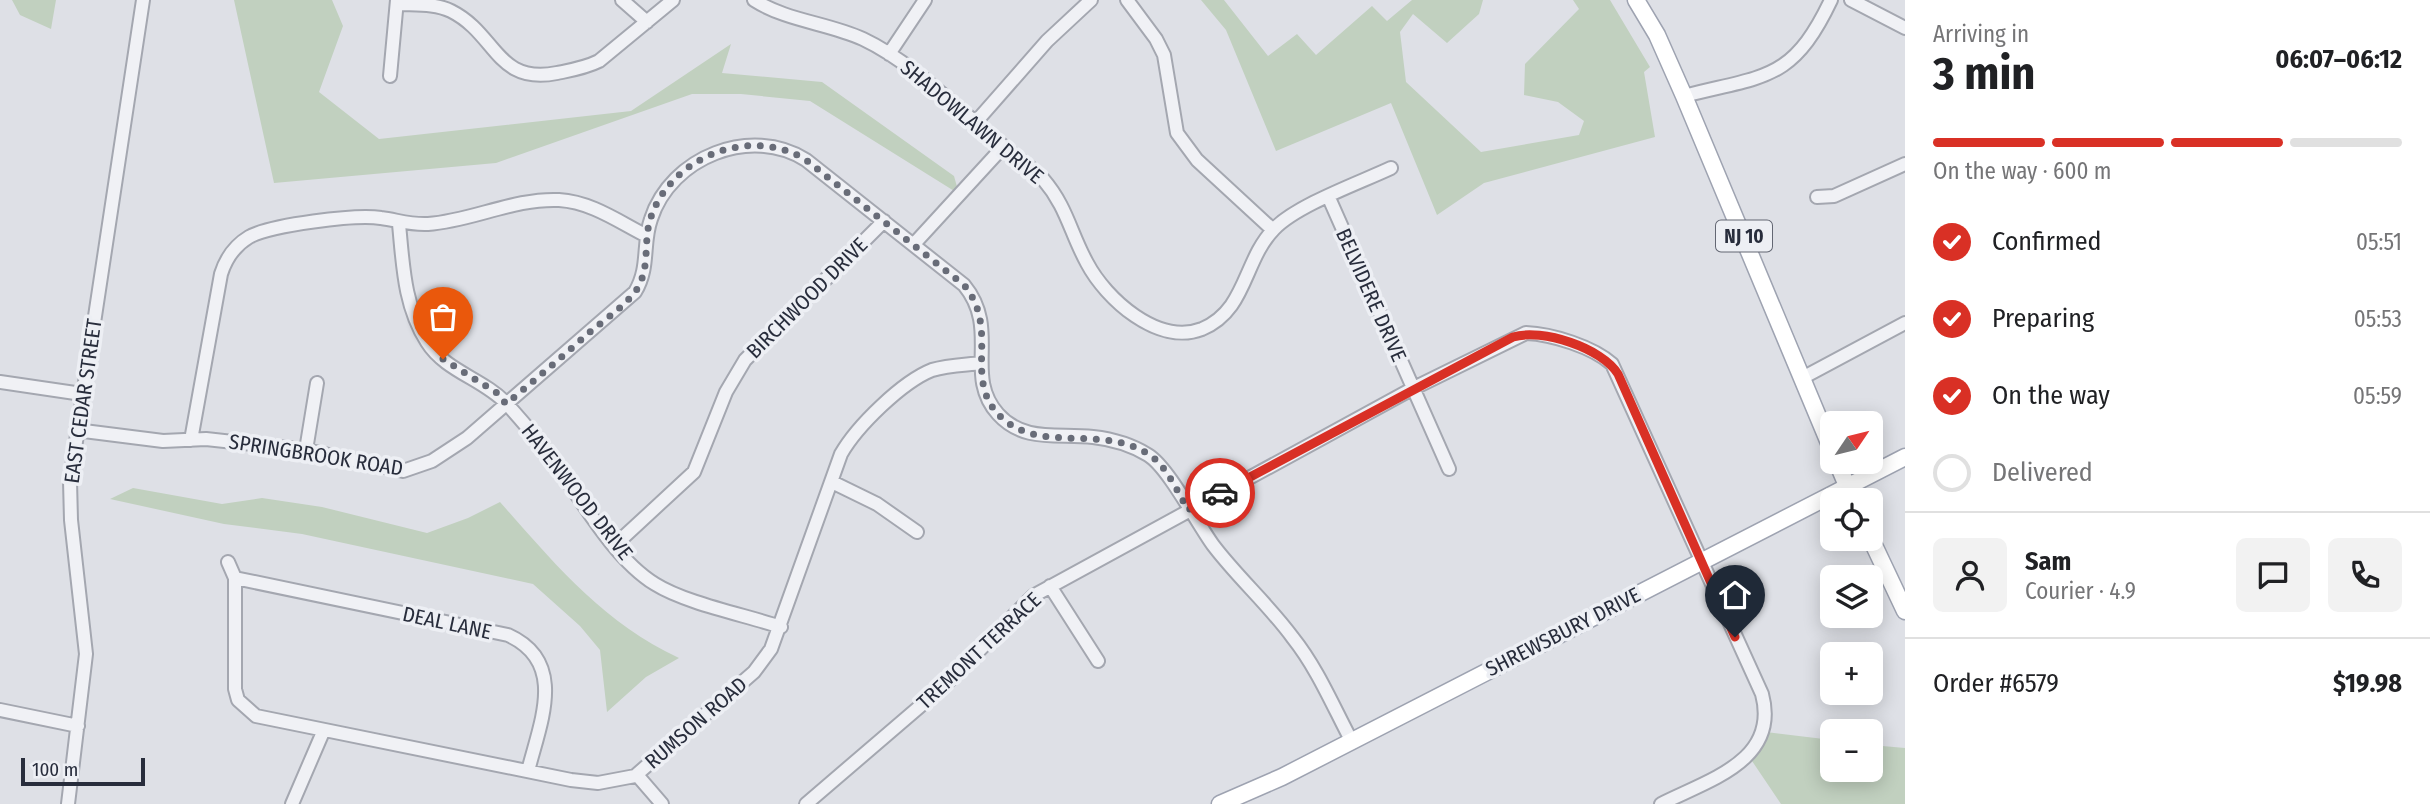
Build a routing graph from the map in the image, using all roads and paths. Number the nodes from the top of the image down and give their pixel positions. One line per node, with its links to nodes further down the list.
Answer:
1 (143, 0): 34 (street, EAST CEDAR STREET)
2 (622, 0): 12 (street)
3 (673, 0): 12 (street)
4 (754, 0): 14 (street, SHADOWLAWN DRIVE)
5 (925, 0): 14 (street)
6 (1091, 0): 17 (street)
7 (1127, 0): 25 (street)
8 (1636, 0): 16 (main road, NJ 10)
9 (1831, 0): 16 (street)
10 (1851, 0): 13 (street)
11 (397, 2): 12 (street); 15 (street)
12 (647, 22)
13 (1905, 29)
14 (889, 54): 17 (street, SHADOWLAWN DRIVE)
15 (390, 76)
16 (1684, 96): 30 (main road, NJ 10)
17 (975, 122): 18 (street, SHADOWLAWN DRIVE)
18 (1003, 146): 25 (street, SHADOWLAWN DRIVE); 27 (street)
19 (1905, 164): 21 (street)
20 (1391, 168): 22 (street, SHADOWLAWN DRIVE)
21 (1817, 197)
22 (1329, 198): 25 (street, SHADOWLAWN DRIVE); 33 (street, BELVIDERE DRIVE)
23 (884, 221): 26 (street, SPRINGBROOK ROAD); 27 (street, SPRINGBROOK ROAD); 47 (street, BIRCHWOOD DRIVE)
24 (399, 224): 26 (street); 35 (street, HAVENWOOD DRIVE); 38 (street)
25 (1273, 230)
26 (647, 236): 35 (street, SPRINGBROOK ROAD)
27 (914, 244): 29 (street, SPRINGBROOK ROAD)
28 (1905, 323): 30 (street)
29 (981, 363): 42 (street, RUMSON ROAD); 45 (street, SPRINGBROOK ROAD)
30 (1804, 377): 36 (main road, NJ 10)
31 (0, 382): 34 (street)
32 (317, 383): 39 (street)
33 (1412, 389): 41 (street, BELVIDERE DRIVE); 45 (street, TREMONT TERRACE); 50 (street, TREMONT TERRACE)
34 (82, 394): 37 (street, EAST CEDAR STREET)
35 (506, 404): 39 (street, SPRINGBROOK ROAD); 47 (street, HAVENWOOD DRIVE)
36 (1820, 419)
37 (76, 430): 38 (street, SPRINGBROOK ROAD); 57 (street, EAST CEDAR STREET)
38 (191, 440): 39 (street, SPRINGBROOK ROAD)
39 (306, 450)
40 (1905, 457): 43 (main road, SHREWSBURY DRIVE)
41 (1449, 469)
42 (832, 482): 46 (street); 54 (street, RUMSON ROAD)
43 (1859, 488)
44 (1820, 508): 50 (main road, SHREWSBURY DRIVE)
45 (1188, 510): 52 (street, TREMONT TERRACE); 59 (street, SPRINGBROOK ROAD)
46 (916, 532)
47 (615, 545): 54 (street, HAVENWOOD DRIVE)
48 (1877, 551): 53 (main road)
49 (228, 562): 51 (street)
50 (1701, 562): 59 (main road, SHREWSBURY DRIVE); 67 (street, TREMONT TERRACE)
51 (235, 578): 58 (street, RUMSON ROAD); 60 (street, DEAL LANE)
52 (1050, 586): 55 (street); 65 (street, TREMONT TERRACE)
53 (1905, 611)
54 (781, 627): 61 (street, RUMSON ROAD)
55 (1098, 661)
56 (0, 710): 57 (street)
57 (78, 726): 62 (street, EAST CEDAR STREET)
58 (324, 732): 60 (street, RUMSON ROAD); 63 (street)
59 (1351, 740): 66 (main road, SHREWSBURY DRIVE)
60 (528, 771): 61 (street, RUMSON ROAD)
61 (637, 775): 64 (street)
62 (68, 804)
63 (292, 804)
64 (662, 804)
65 (806, 804)
66 (1220, 804)
67 (1661, 804)

